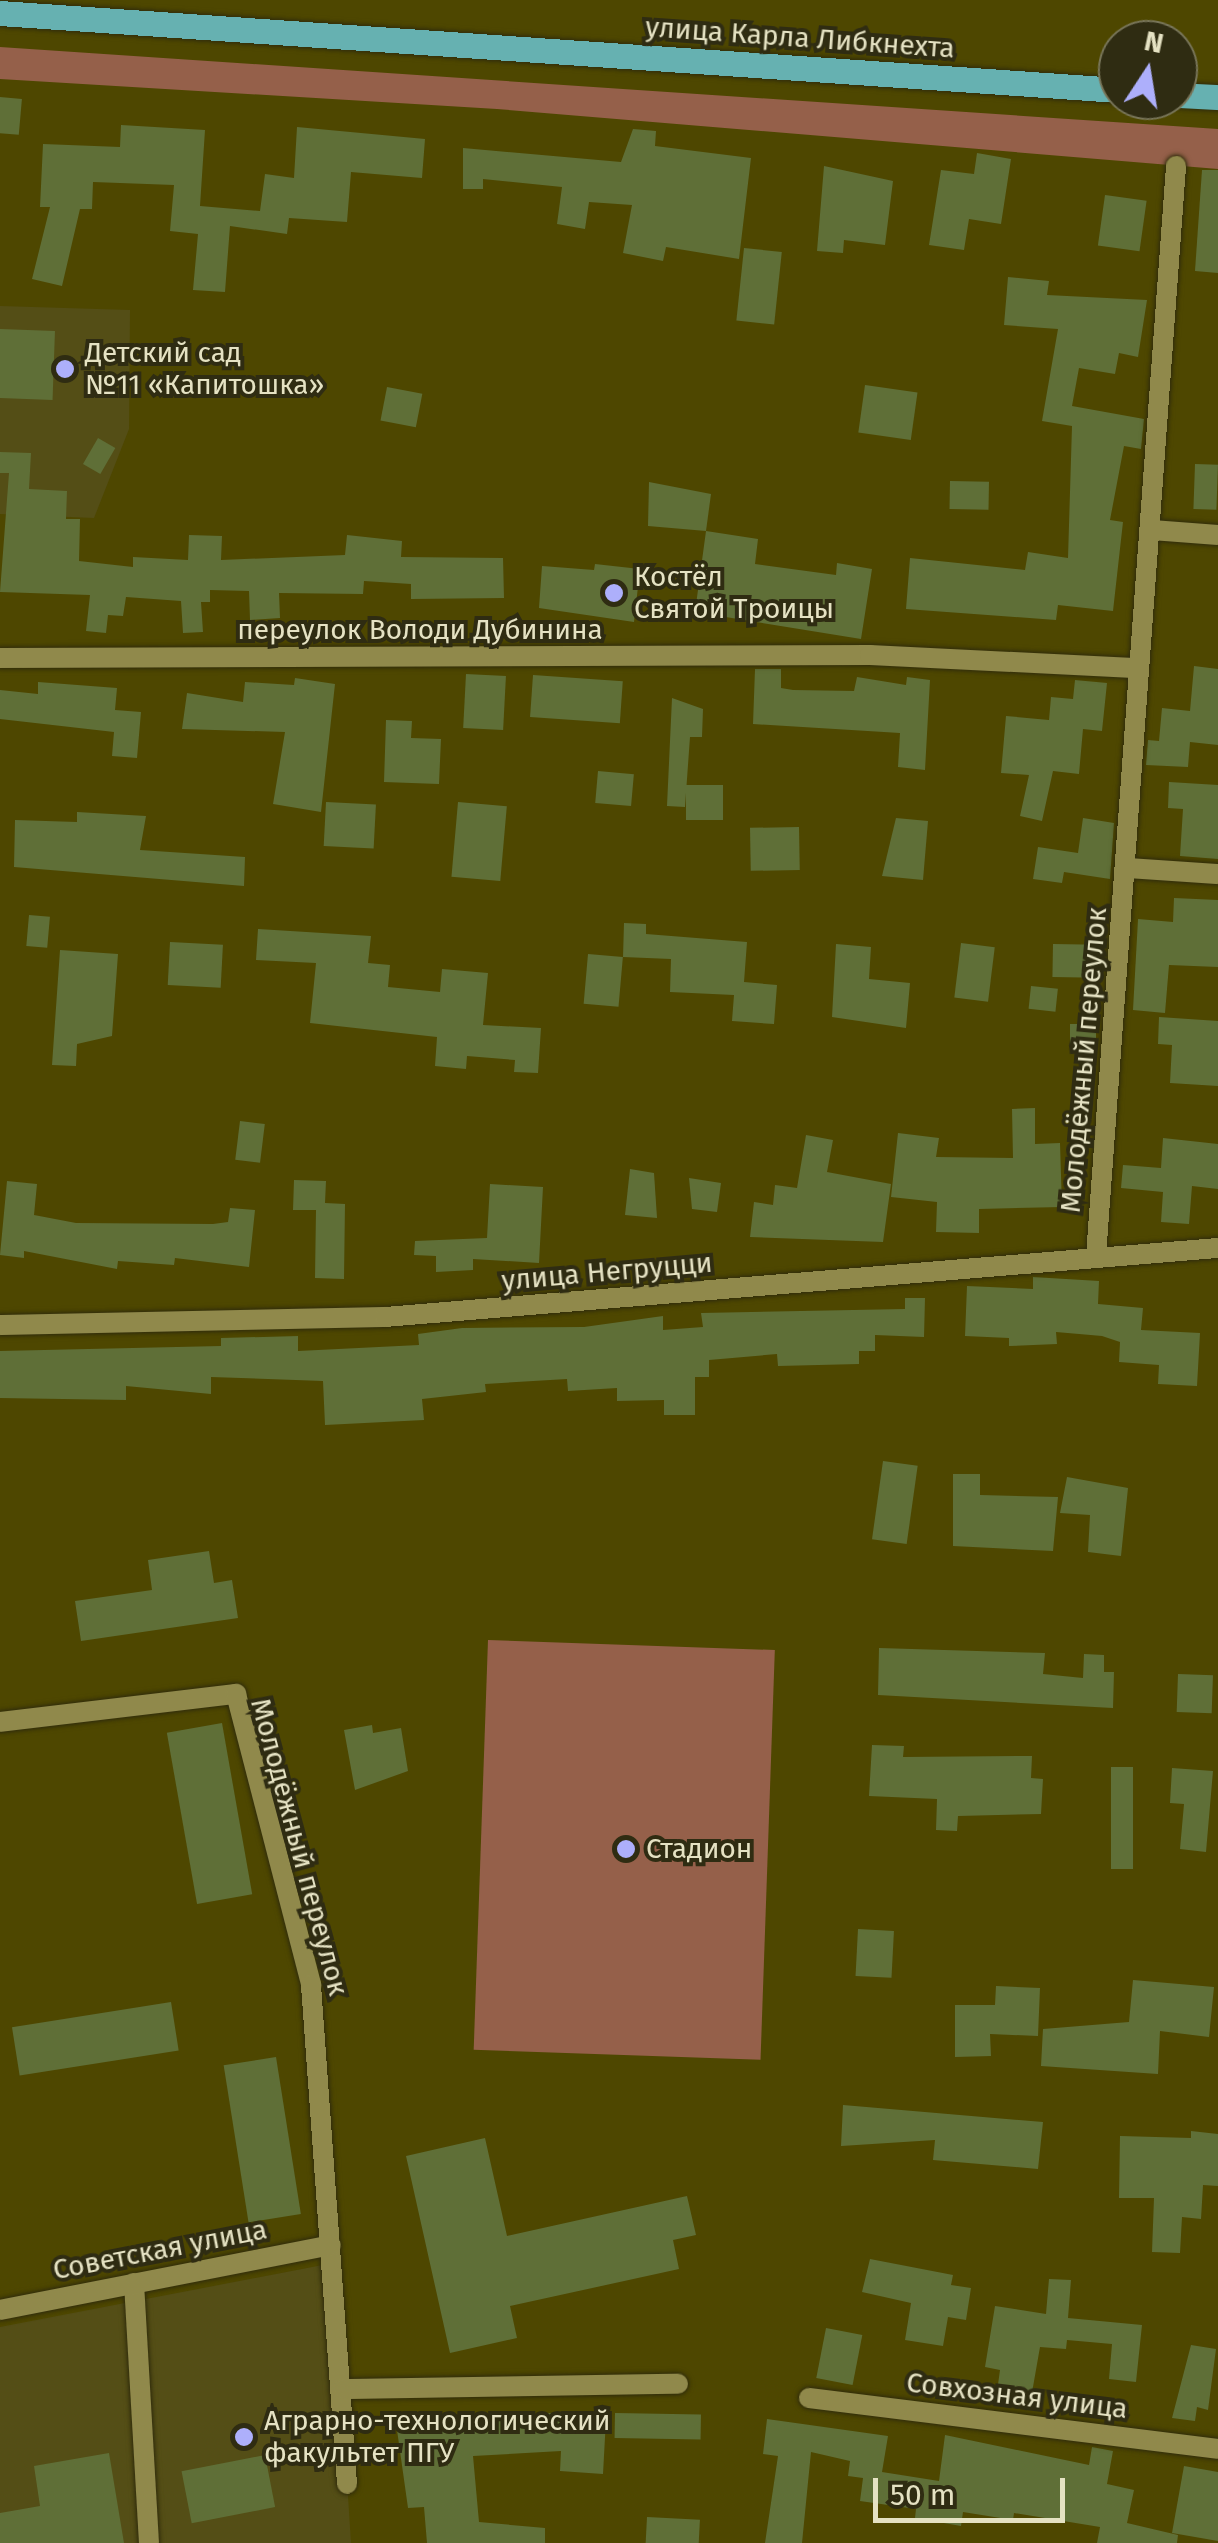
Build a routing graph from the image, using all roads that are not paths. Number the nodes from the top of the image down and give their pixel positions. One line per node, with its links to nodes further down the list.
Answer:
1 (0, 13): 2 (main road, улица Карла Либкнехта)
2 (1098, 89)
3 (1176, 166): 4 (street, Молодёжный переулок)
4 (1152, 530): 5 (street); 7 (street, Молодёжный переулок)
5 (1218, 534)
6 (0, 658): 7 (street, переулок Володи Дубинина)
7 (1139, 668): 8 (street, Молодёжный переулок)
8 (1127, 868): 9 (street); 11 (street, Молодёжный переулок)
9 (1218, 874)
10 (1218, 1248): 11 (street, улица Негруцци)
11 (1096, 1256): 12 (street, улица Негруцци)
12 (0, 1325)
13 (0, 1722): 14 (street, Молодёжный переулок)
14 (331, 2245): 15 (street, Советская улица); 18 (street)
15 (134, 2283): 16 (street, Советская улица); 22 (street)
16 (0, 2310)
17 (678, 2384): 18 (street)
18 (344, 2390): 21 (street)
19 (810, 2398): 20 (street, Совхозная улица)
20 (1218, 2449)
21 (347, 2484)
22 (149, 2543)

